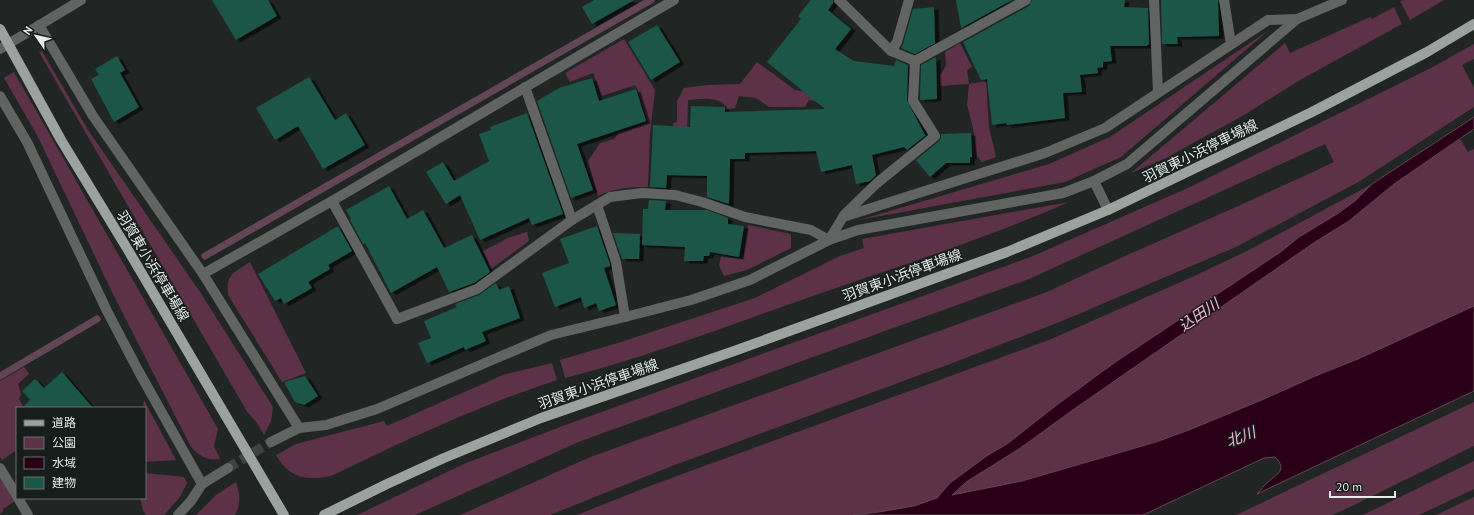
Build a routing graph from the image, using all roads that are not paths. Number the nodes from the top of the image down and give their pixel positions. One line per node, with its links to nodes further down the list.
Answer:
1 (81, 0): 12 (street)
2 (674, 0): 18 (street)
3 (839, 0): 16 (street)
4 (909, 0): 16 (street)
5 (1026, 0): 17 (street)
6 (1154, 0): 19 (street)
7 (1224, 0): 14 (street)
8 (1342, 0): 9 (street)
9 (1319, 4): 10 (street)
10 (1297, 19): 14 (street); 21 (street)
11 (1474, 24): 24 (main road, 羽賀東小浜停車場線)
12 (39, 25): 15 (street); 28 (street)
13 (0, 29): 15 (main road, 羽賀東小浜停車場線)
14 (1230, 44): 19 (street)
15 (4, 47): 39 (main road, 羽賀東小浜停車場線)
16 (891, 51): 17 (street)
17 (915, 61): 25 (street)
18 (525, 87): 22 (street); 26 (street)
19 (1158, 92): 25 (street)
20 (0, 96): 34 (street)
21 (1094, 181): 24 (street); 27 (street)
22 (332, 201): 26 (street); 28 (street)
23 (596, 205): 26 (street); 27 (street); 29 (street)
24 (1108, 210): 40 (main road, 羽賀東小浜停車場線)
25 (842, 217): 27 (street)
26 (572, 220)
27 (829, 240): 29 (street)
28 (203, 274): 30 (street)
29 (625, 318): 30 (street)
30 (299, 428): 31 (street)
31 (271, 442)
32 (0, 468): 35 (street)
33 (228, 468): 34 (street)
34 (202, 484): 38 (street)
35 (16, 495)
36 (18, 499): 37 (street)
37 (28, 515)
38 (178, 515)
39 (284, 515)
40 (324, 515)

